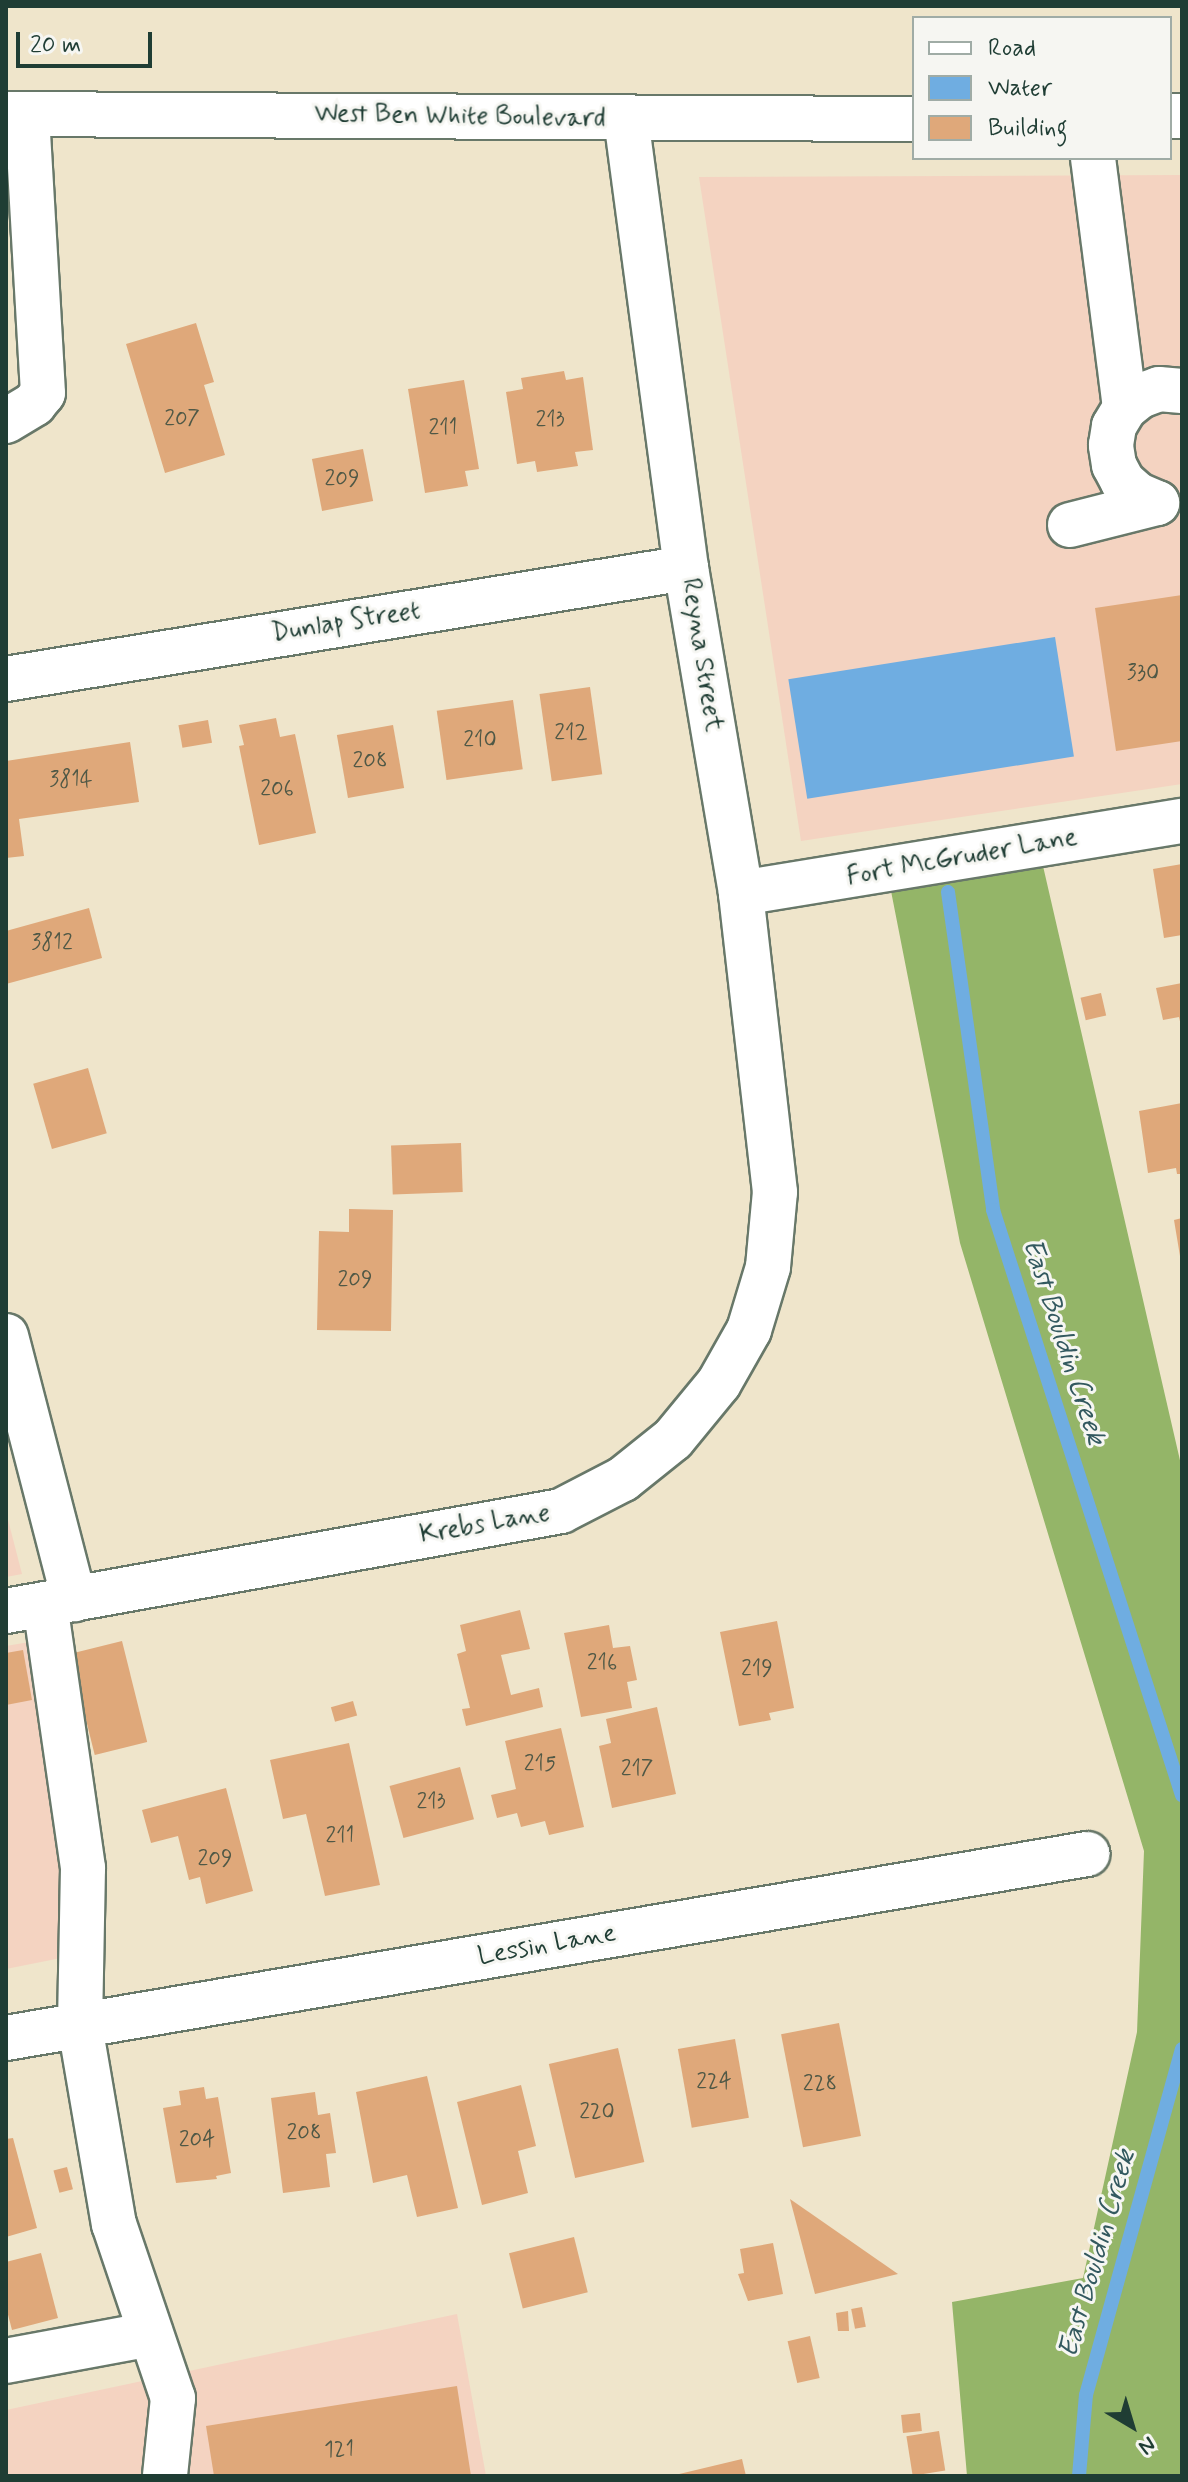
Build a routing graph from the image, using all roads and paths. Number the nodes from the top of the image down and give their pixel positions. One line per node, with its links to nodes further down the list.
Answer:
1 (16, 114): 2 (street, West Ben White Boulevard); 7 (street)
2 (626, 118): 3 (street, West Ben White Boulevard); 9 (street, Reyna Street)
3 (912, 119)
4 (1093, 160): 6 (street)
5 (1182, 391): 6 (street)
6 (1125, 408): 8 (street)
7 (6, 421)
8 (1070, 525)
9 (686, 568): 10 (street, Dunlap Street); 12 (street, Reyna Street)
10 (6, 679)
11 (1182, 821): 12 (street, Fort McGruder Lane)
12 (741, 893): 13 (street, Reyna Street)
13 (775, 1192): 16 (street, Krebs Lane)
14 (6, 1336): 15 (street)
15 (13, 1390): 16 (street)
16 (42, 1604): 18 (street)
17 (1087, 1854): 18 (street, Lessin Lane)
18 (80, 2026): 19 (street, Lessin Lane); 20 (street)
19 (6, 2038)
20 (151, 2334): 21 (street); 22 (street)
21 (6, 2361)
22 (165, 2476)

